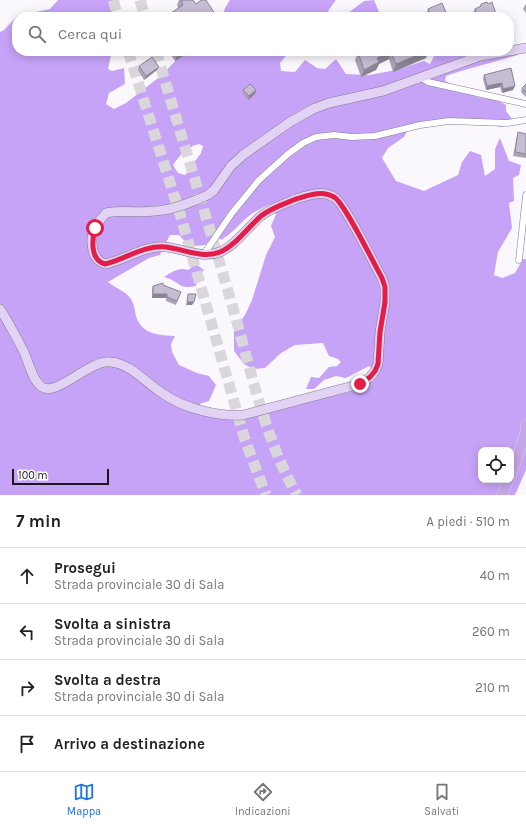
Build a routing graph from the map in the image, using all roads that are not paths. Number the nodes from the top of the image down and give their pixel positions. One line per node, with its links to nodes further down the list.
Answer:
1 (526, 48): 2 (street)
2 (514, 50)
3 (480, 56): 4 (street)
4 (421, 78): 5 (street); 8 (street)
5 (526, 104)
6 (526, 120): 8 (street)
7 (526, 195): 9 (street)
8 (204, 254): 10 (street)
9 (519, 260)
10 (0, 309)
11 (526, 425): 12 (main road)
12 (514, 467)
13 (508, 483): 14 (main road)
14 (502, 495)

